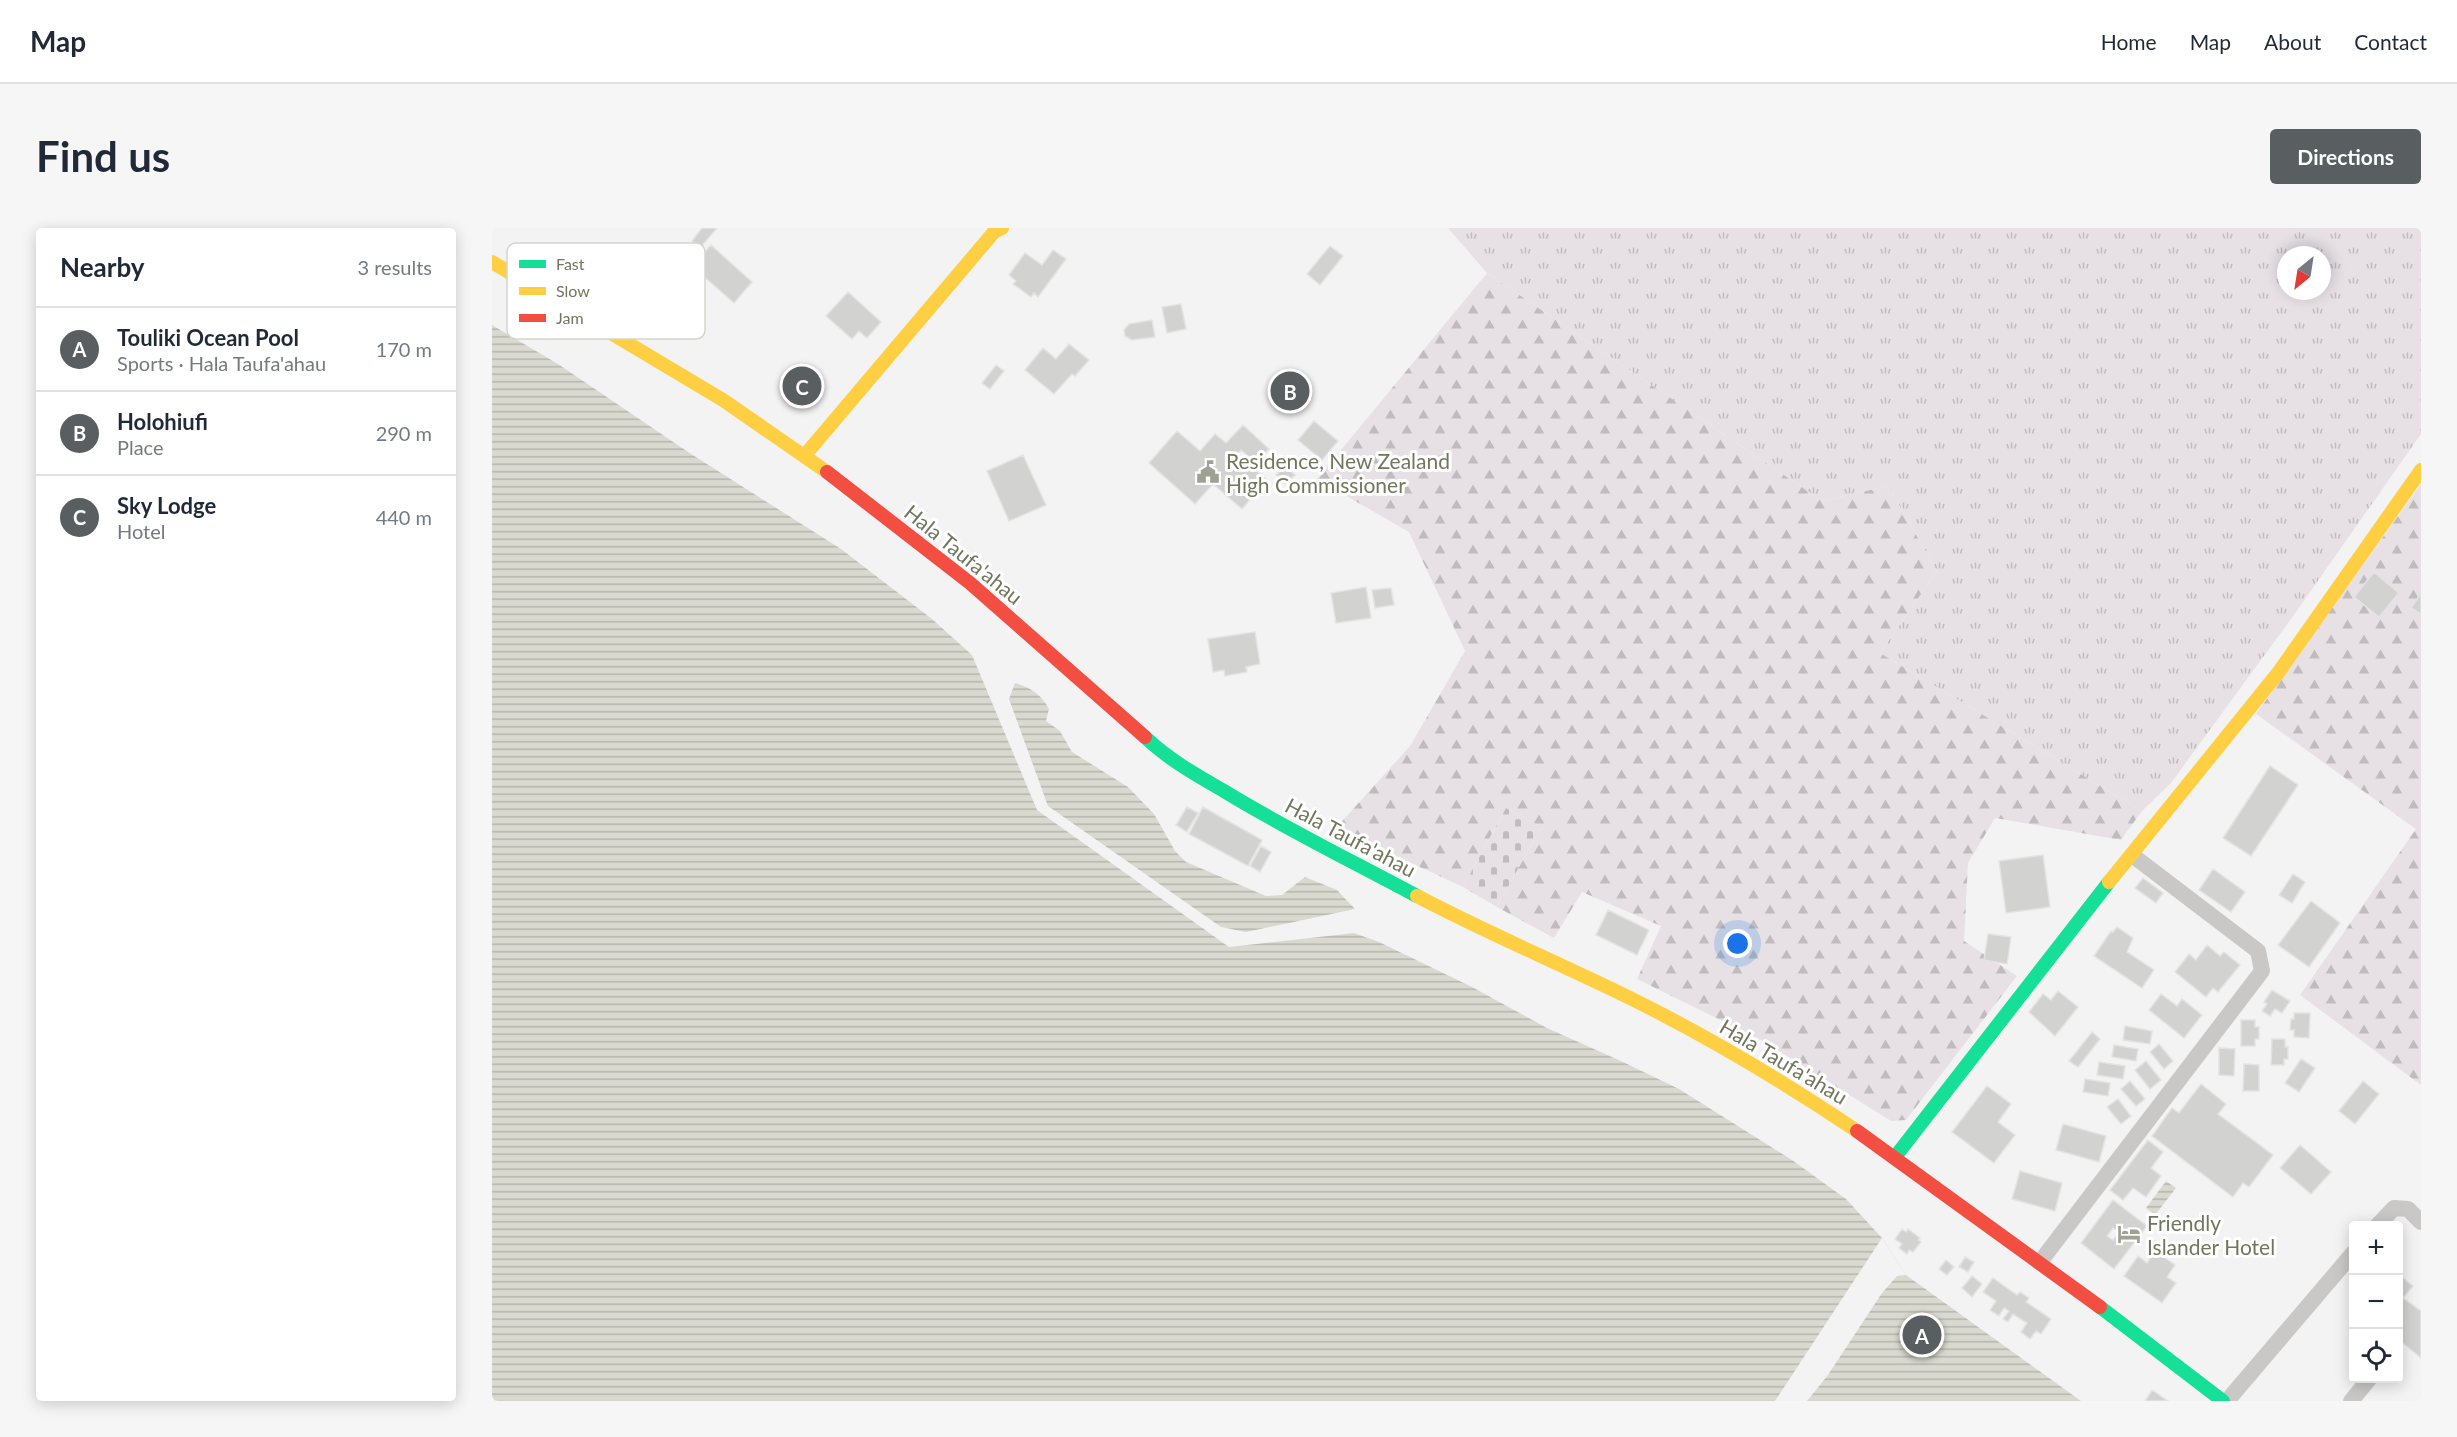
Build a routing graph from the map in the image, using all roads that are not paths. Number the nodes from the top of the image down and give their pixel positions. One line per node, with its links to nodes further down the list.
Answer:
1 (1002, 228): 5 (street)
2 (492, 262): 3 (street, Hala Taufa'ahau)
3 (507, 271)
4 (621, 339): 5 (street, Hala Taufa'ahau)
5 (805, 455): 8 (street, Hala Taufa'ahau)
6 (2421, 470): 7 (street)
7 (2132, 855): 8 (street); 12 (street)
8 (1894, 1157): 12 (street, Hala Taufa'ahau)
9 (2382, 1221): 10 (street)
10 (2421, 1222)
11 (2349, 1258): 14 (street)
12 (2040, 1262): 14 (street, Hala Taufa'ahau)
13 (2366, 1383): 15 (street)
14 (2225, 1401)
15 (2351, 1401)

